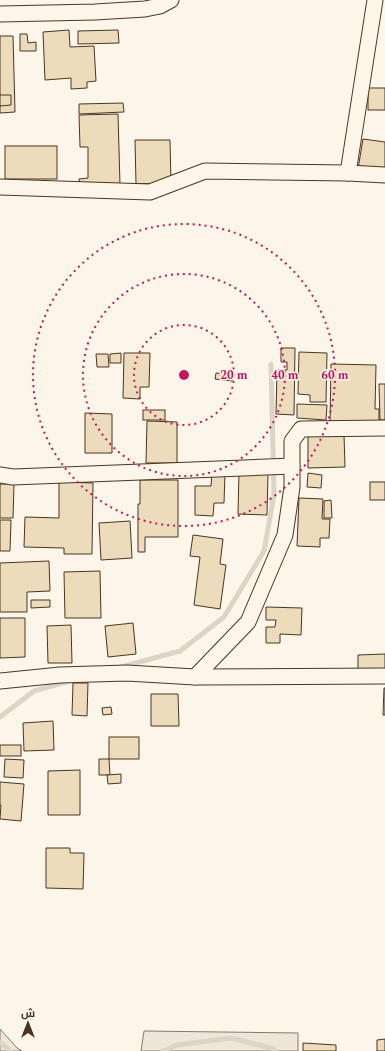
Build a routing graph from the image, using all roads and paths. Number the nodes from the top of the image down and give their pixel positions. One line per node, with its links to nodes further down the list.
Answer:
1 (171, 0): 3 (street)
2 (375, 0): 5 (street)
3 (95, 6): 4 (street)
4 (0, 14)
5 (348, 173): 6 (street); 7 (street)
6 (385, 175)
7 (0, 187)
8 (385, 428): 9 (street)
9 (292, 466): 10 (street); 12 (street)
10 (0, 475)
11 (385, 676): 12 (street)
12 (195, 677): 13 (street)
13 (0, 681)

